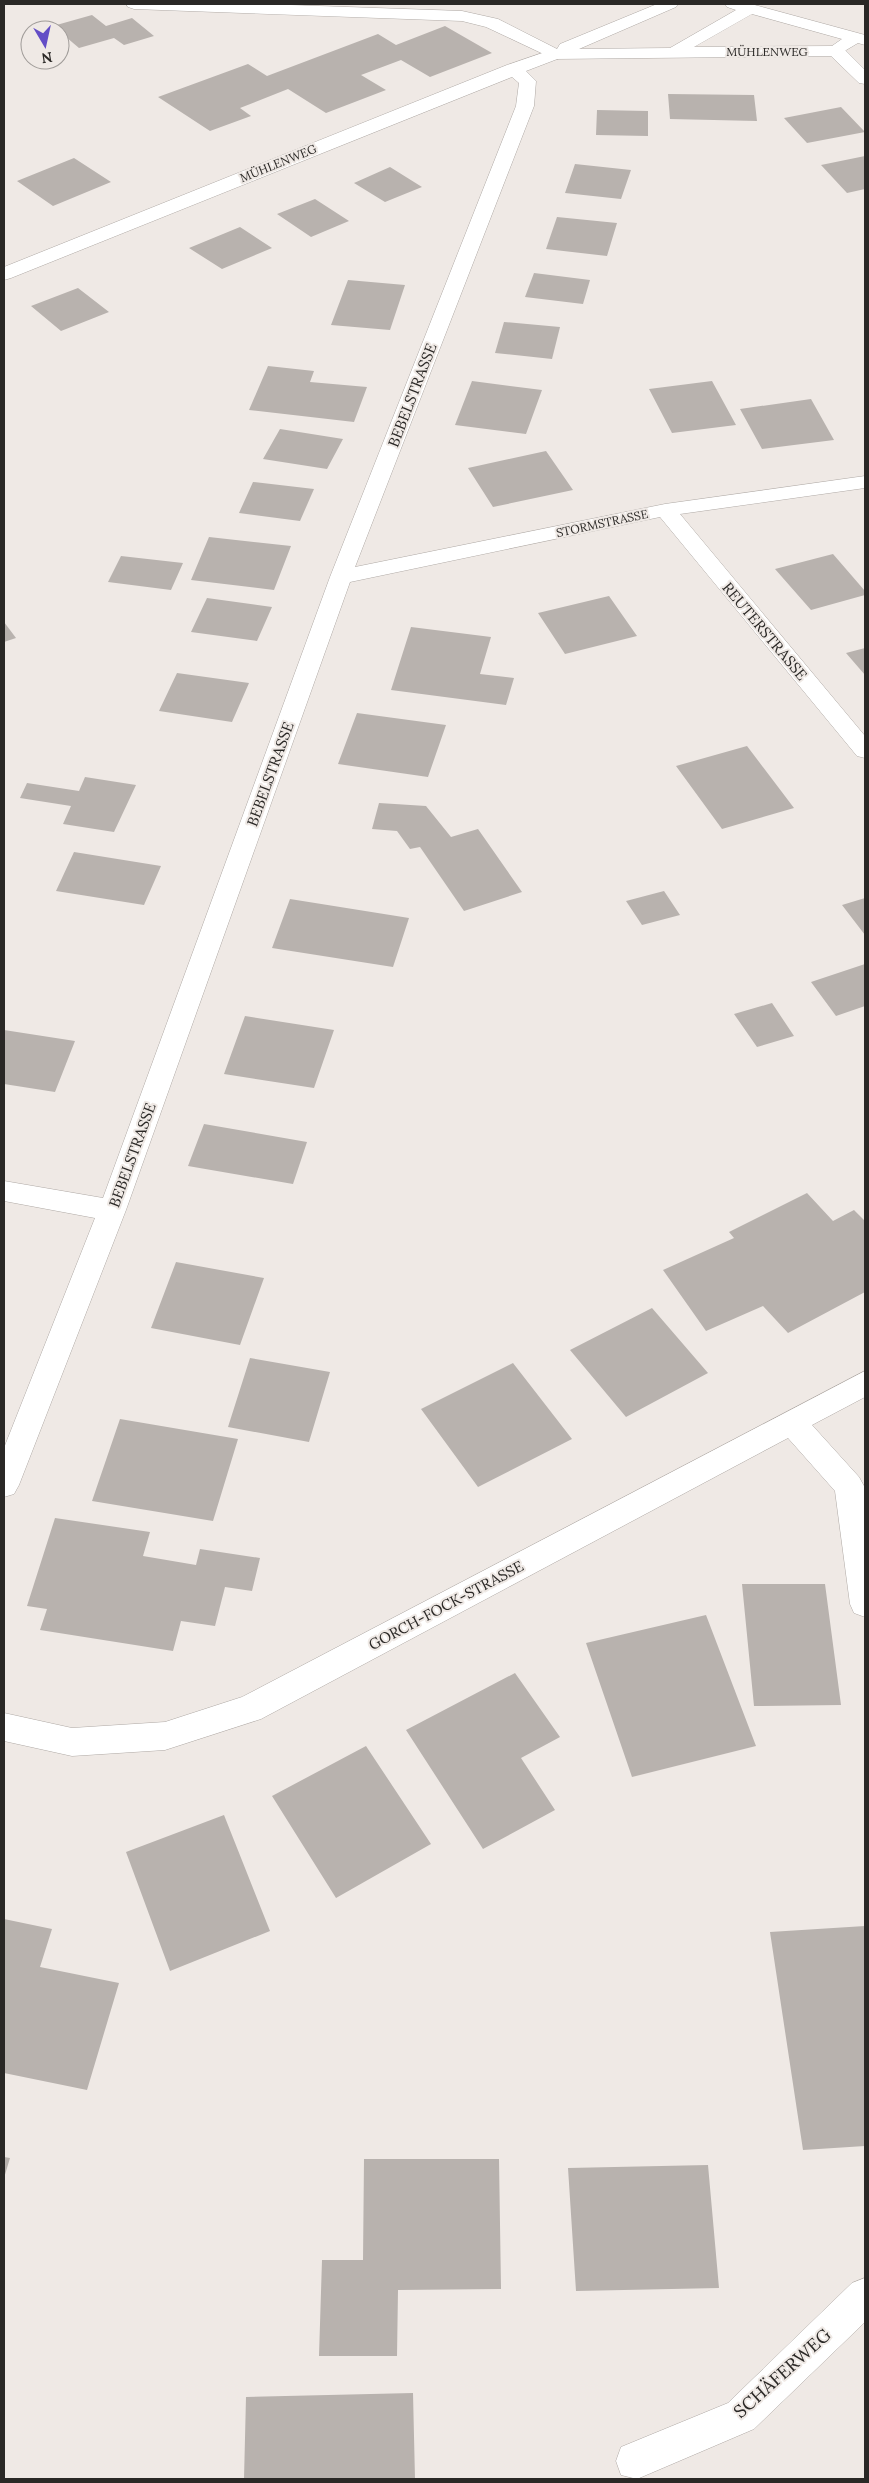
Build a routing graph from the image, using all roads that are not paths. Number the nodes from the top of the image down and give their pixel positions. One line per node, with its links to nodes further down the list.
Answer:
1 (134, 4): 7 (street)
2 (670, 4): 7 (street, MÜHLENWEG)
3 (741, 6): 4 (street); 5 (street, MÜHLENWEG)
4 (860, 39): 6 (street)
5 (675, 51): 6 (street, MÜHLENWEG); 7 (street, MÜHLENWEG)
6 (836, 51): 9 (street)
7 (554, 54): 8 (street, MÜHLENWEG)
8 (513, 69): 10 (street, MÜHLENWEG); 13 (street, BEBELSTRASSE)
9 (865, 79)
10 (4, 274)
11 (865, 482): 12 (street, STORMSTRASSE)
12 (665, 510): 13 (street, STORMSTRASSE); 14 (street, REUTERSTRASSE)
13 (341, 577): 16 (street, BEBELSTRASSE)
14 (865, 751)
15 (4, 1191): 16 (street)
16 (112, 1210): 19 (street, BEBELSTRASSE)
17 (865, 1383): 18 (street, GORCH-FOCK-STRASSE)
18 (791, 1422): 20 (street); 21 (street, GORCH-FOCK-STRASSE)
19 (4, 1485)
20 (865, 1604)
21 (4, 1727)
22 (865, 2296): 23 (street, SCHÄFERWEG)
23 (635, 2461)

